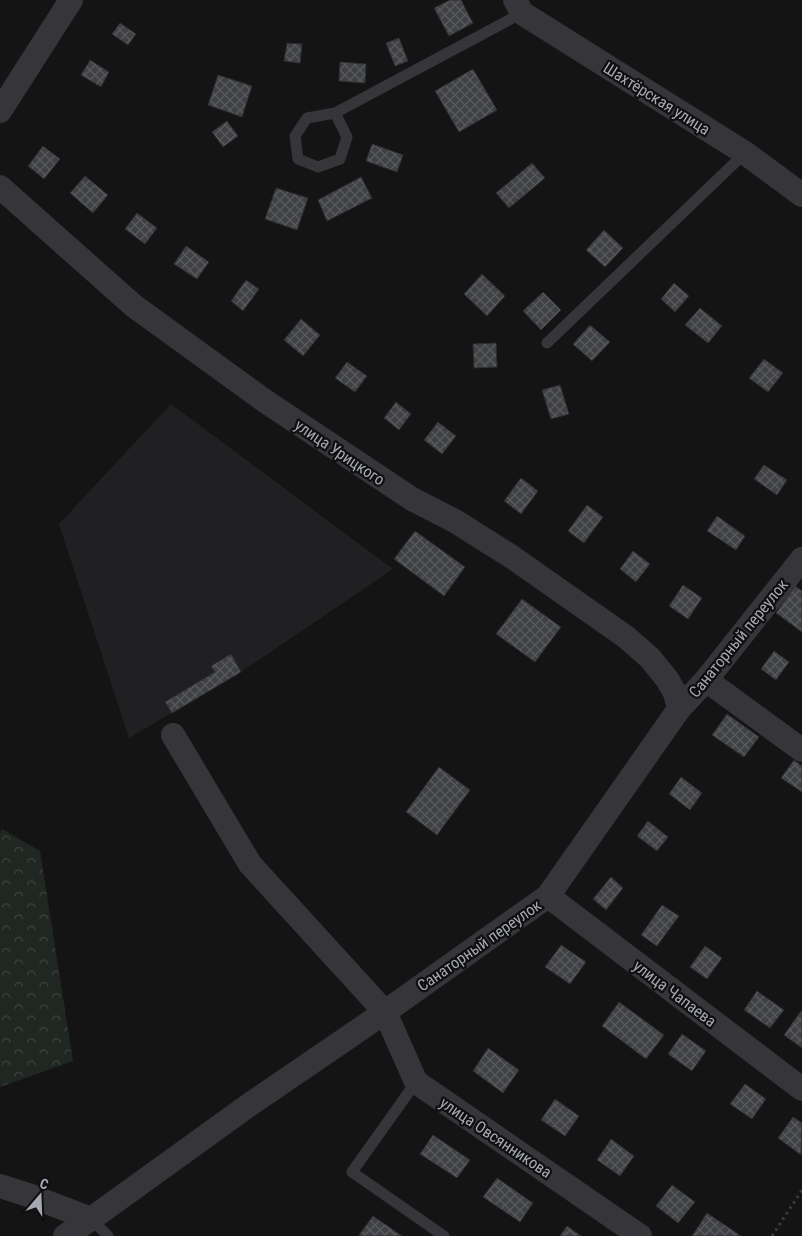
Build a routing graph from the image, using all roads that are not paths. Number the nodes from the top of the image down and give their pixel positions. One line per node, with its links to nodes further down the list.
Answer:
1 (71, 0): 3 (street)
2 (518, 7): 4 (lane); 5 (street, Шахтёрская улица)
3 (0, 111)
4 (336, 113): 4 (lane)
5 (745, 153): 7 (street, Шахтёрская улица); 8 (lane)
6 (0, 186): 11 (street, улица Урицкого)
7 (802, 195)
8 (547, 343)
9 (802, 559): 10 (street, Санаторный переулок)
10 (706, 680): 11 (street, Санаторный переулок); 13 (street)
11 (679, 709): 14 (street, Санаторный переулок)
12 (172, 735): 15 (street)
13 (802, 750)
14 (548, 896): 15 (street, Санаторный переулок); 17 (street, улица Чапаева)
15 (385, 1012): 16 (street); 19 (street, Санаторный переулок)
16 (416, 1082): 22 (lane); 23 (street, улица Овсянникова)
17 (802, 1089)
18 (0, 1186): 19 (street)
19 (91, 1220): 20 (street, Санаторный переулок); 21 (lane)
20 (65, 1236)
21 (108, 1236)
22 (444, 1236)
23 (640, 1236)

